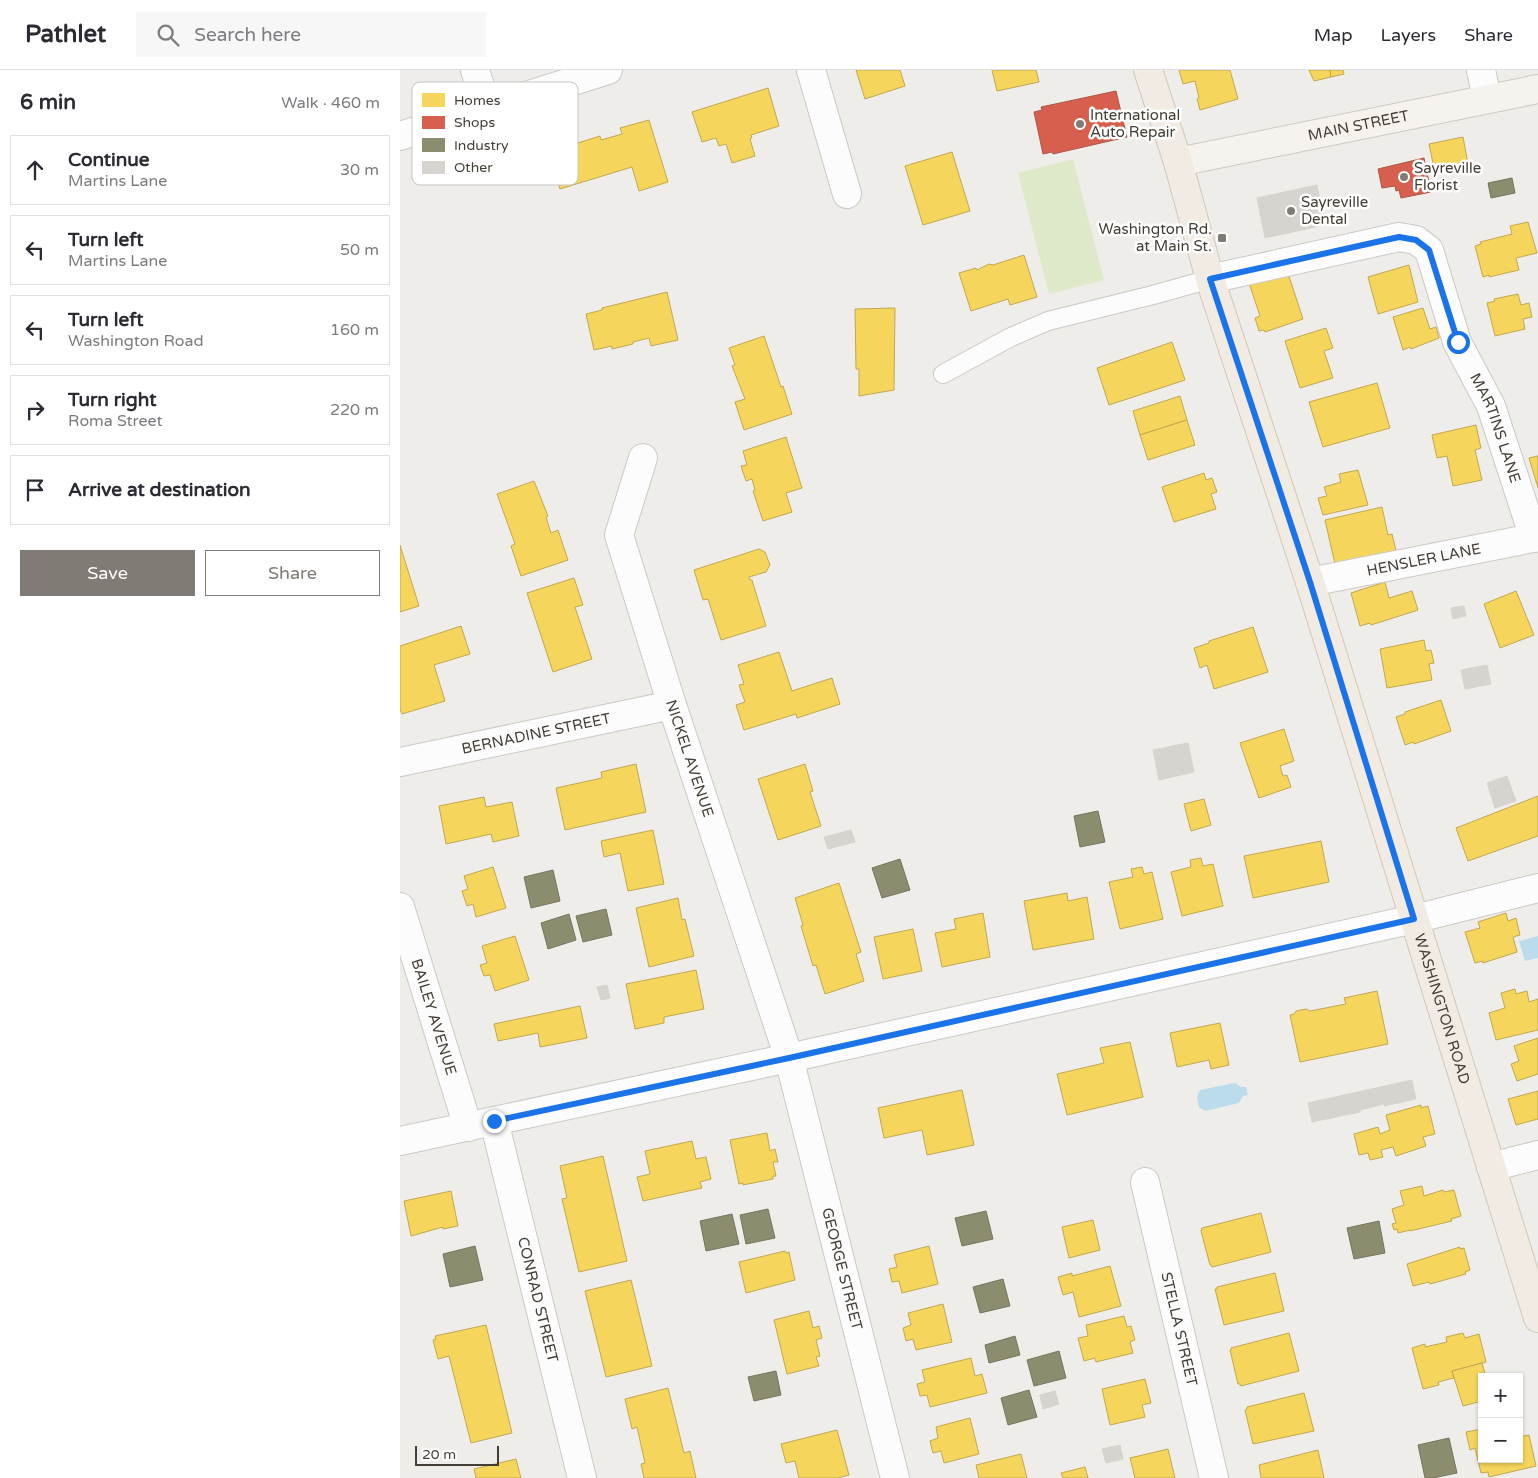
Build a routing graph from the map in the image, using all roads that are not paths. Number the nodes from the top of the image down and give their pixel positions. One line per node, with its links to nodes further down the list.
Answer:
1 (475, 70): 6 (street)
2 (608, 70): 7 (street)
3 (810, 70): 13 (street)
4 (1148, 70): 12 (main road, WASHINGTON ROAD)
5 (1481, 70): 9 (street)
6 (479, 82)
7 (570, 82)
8 (1538, 89): 9 (main road, MAIN STREET)
9 (1487, 99): 12 (main road, MAIN STREET)
10 (412, 132): 11 (street)
11 (400, 136)
12 (1178, 162): 14 (main road, WASHINGTON ROAD)
13 (848, 194)
14 (1210, 279): 15 (lane); 17 (street, MARTINS LANE); 18 (main road, WASHINGTON ROAD)
15 (943, 374)
16 (643, 458): 19 (street, NICKEL AVENUE)
17 (1536, 537): 18 (street, HENSLER LANE)
18 (1310, 582): 23 (main road, WASHINGTON ROAD)
19 (672, 704): 20 (street, BERNADINE STREET); 24 (street, NICKEL AVENUE)
20 (400, 762)
21 (1538, 888): 23 (street)
22 (400, 907): 25 (street, BAILEY AVENUE)
23 (1414, 919): 24 (street); 28 (main road, WASHINGTON ROAD)
24 (789, 1058): 25 (street); 32 (street, GEORGE STREET)
25 (481, 1124): 26 (street); 31 (street, CONRAD STREET)
26 (400, 1141)
27 (1538, 1155): 28 (street)
28 (1491, 1167): 30 (main road, WASHINGTON ROAD)
29 (1145, 1182): 33 (street, STELLA STREET)
30 (1538, 1318)
31 (582, 1478)
32 (895, 1478)
33 (1214, 1478)

